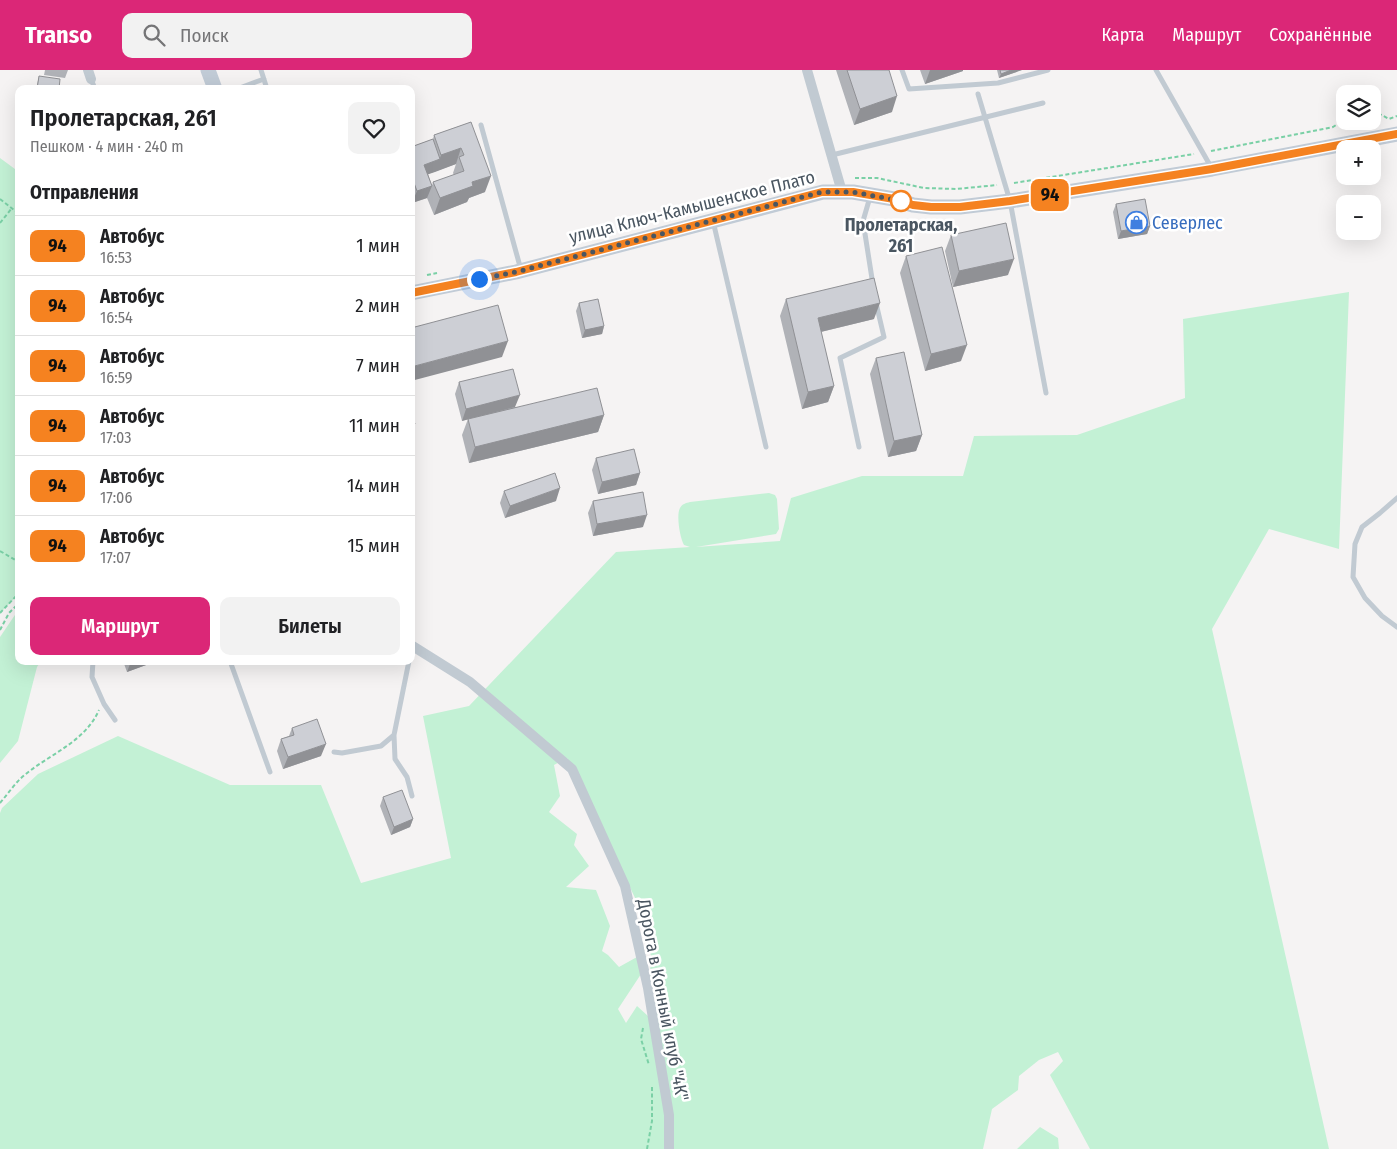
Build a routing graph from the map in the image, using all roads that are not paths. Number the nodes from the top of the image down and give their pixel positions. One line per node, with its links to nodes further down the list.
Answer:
1 (208, 70): 8 (main road)
2 (261, 70): 7 (lane)
3 (807, 70): 16 (street)
4 (902, 70): 5 (lane)
5 (1048, 70)
6 (1156, 70): 17 (lane)
7 (264, 79): 9 (lane); 10 (lane)
8 (214, 85)
9 (248, 85)
10 (266, 85)
11 (978, 94): 13 (lane)
12 (1043, 103): 13 (lane)
13 (984, 118): 16 (lane); 20 (lane)
14 (481, 125): 22 (lane)
15 (1397, 134): 17 (main road, улица Ключ-Камышенское Плато)
16 (832, 155): 18 (street)
17 (1212, 169): 20 (main road, улица Ключ-Камышенское Плато)
18 (842, 192): 19 (main road, улица Ключ-Камышенское Плато); 21 (main road, улица Ключ-Камышенское Плато)
19 (871, 194): 20 (main road, улица Ключ-Камышенское Плато); 26 (lane)
20 (1010, 201): 24 (lane)
21 (713, 221): 22 (main road, улица Ключ-Камышенское Плато); 25 (lane)
22 (522, 270): 23 (main road, улица Ключ-Камышенское Плато)
23 (415, 292)
24 (1046, 393)
25 (766, 447)
26 (859, 447)
27 (1397, 498): 28 (lane)
28 (1397, 627)
29 (415, 650): 38 (street, Дорога в Конный клуб "4К")
30 (93, 665): 33 (lane)
31 (231, 665): 36 (lane)
32 (408, 665): 34 (lane)
33 (115, 720)
34 (394, 735): 35 (lane); 37 (lane)
35 (334, 752)
36 (270, 772)
37 (412, 796)
38 (669, 1149)

